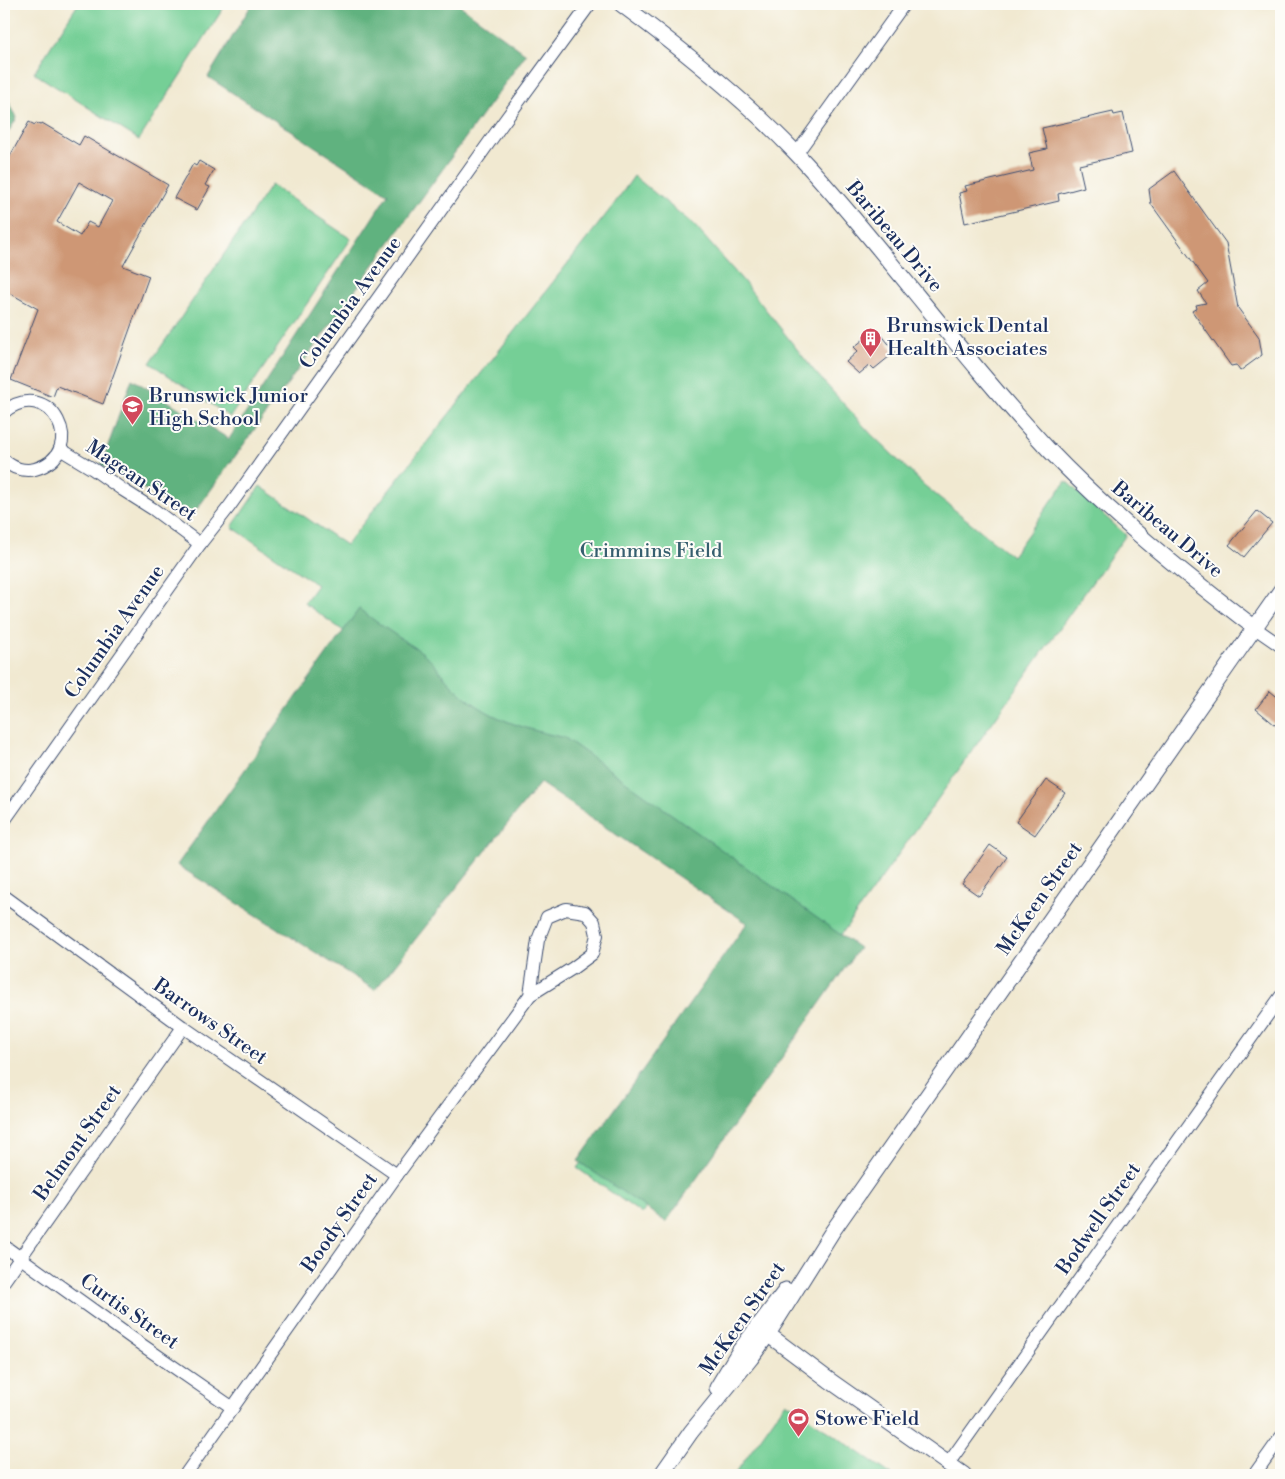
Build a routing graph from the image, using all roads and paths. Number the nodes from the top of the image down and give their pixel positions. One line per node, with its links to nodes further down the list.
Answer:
1 (590, 4): 8 (street, Columbia Avenue)
2 (621, 4): 4 (street, Baribeau Drive)
3 (904, 4): 4 (street)
4 (797, 154): 10 (street, Baribeau Drive)
5 (6, 407): 6 (street, Magean Street)
6 (60, 449): 7 (street, Magean Street); 8 (street, Magean Street)
7 (4, 460)
8 (200, 544): 12 (street, Columbia Avenue)
9 (1281, 590): 10 (street, McKeen Street)
10 (1254, 628): 11 (street, Baribeau Drive); 21 (street, McKeen Street)
11 (1281, 646)
12 (4, 821)
13 (4, 896): 16 (street, Barrows Street)
14 (530, 995): 14 (street, Boody Street); 17 (street, Boody Street)
15 (1281, 996): 24 (street, Bodwell Street)
16 (183, 1028): 17 (street, Barrows Street); 19 (street, Belmont Street)
17 (397, 1175): 22 (street, Boody Street)
18 (4, 1246): 19 (street, Curtis Street)
19 (20, 1257): 20 (street, Belmont Street); 22 (street, Curtis Street)
20 (4, 1281)
21 (762, 1330): 24 (street); 26 (street, McKeen Street)
22 (233, 1408): 25 (street, Boody Street)
23 (1281, 1437): 28 (street)
24 (948, 1464): 27 (street)
25 (185, 1475)
26 (661, 1475)
27 (964, 1475)
28 (1254, 1475)

